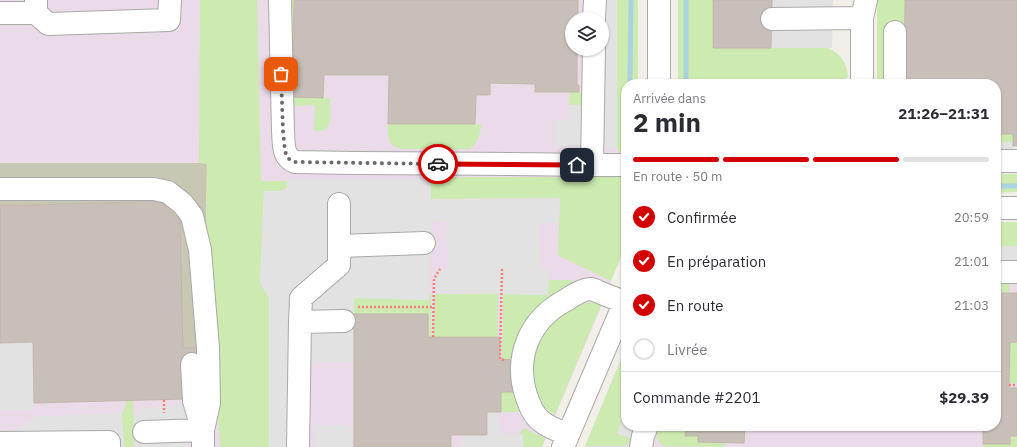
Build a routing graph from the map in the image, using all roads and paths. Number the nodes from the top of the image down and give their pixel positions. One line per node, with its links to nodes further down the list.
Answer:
1 (170, 0): 5 (street)
2 (280, 0): 17 (street)
3 (594, 0): 7 (street)
4 (659, 0): 12 (street)
5 (36, 6): 8 (street)
6 (864, 9): 9 (street); 13 (street)
7 (594, 12)
8 (0, 13)
9 (772, 19)
10 (895, 32): 14 (street)
11 (594, 56): 17 (street)
12 (659, 79)
13 (862, 79)
14 (895, 79)
15 (1001, 161): 16 (street)
16 (1017, 161)
17 (592, 165): 18 (street)
18 (621, 165)
19 (0, 189): 43 (street)
20 (339, 204): 24 (street)
21 (1001, 208): 22 (street)
22 (1017, 208)
23 (424, 243): 24 (street)
24 (339, 246): 33 (street)
25 (440, 269): 30 (path)
26 (502, 269): 35 (path)
27 (1001, 272): 28 (street)
28 (1017, 272)
29 (621, 300): 44 (street)
30 (434, 307): 32 (path); 34 (path)
31 (621, 310): 44 (street)
32 (349, 314): 33 (street)
33 (300, 322): 48 (street)
34 (433, 338)
35 (506, 360)
36 (192, 364): 43 (street)
37 (1017, 384): 38 (path)
38 (1009, 385)
39 (164, 400): 40 (path)
40 (164, 406)
41 (645, 431): 49 (street)
42 (144, 432): 43 (street)
43 (203, 439)
44 (566, 441)
45 (0, 443): 46 (street)
46 (56, 445): 47 (street)
47 (109, 447)
48 (298, 447)
49 (641, 447)

